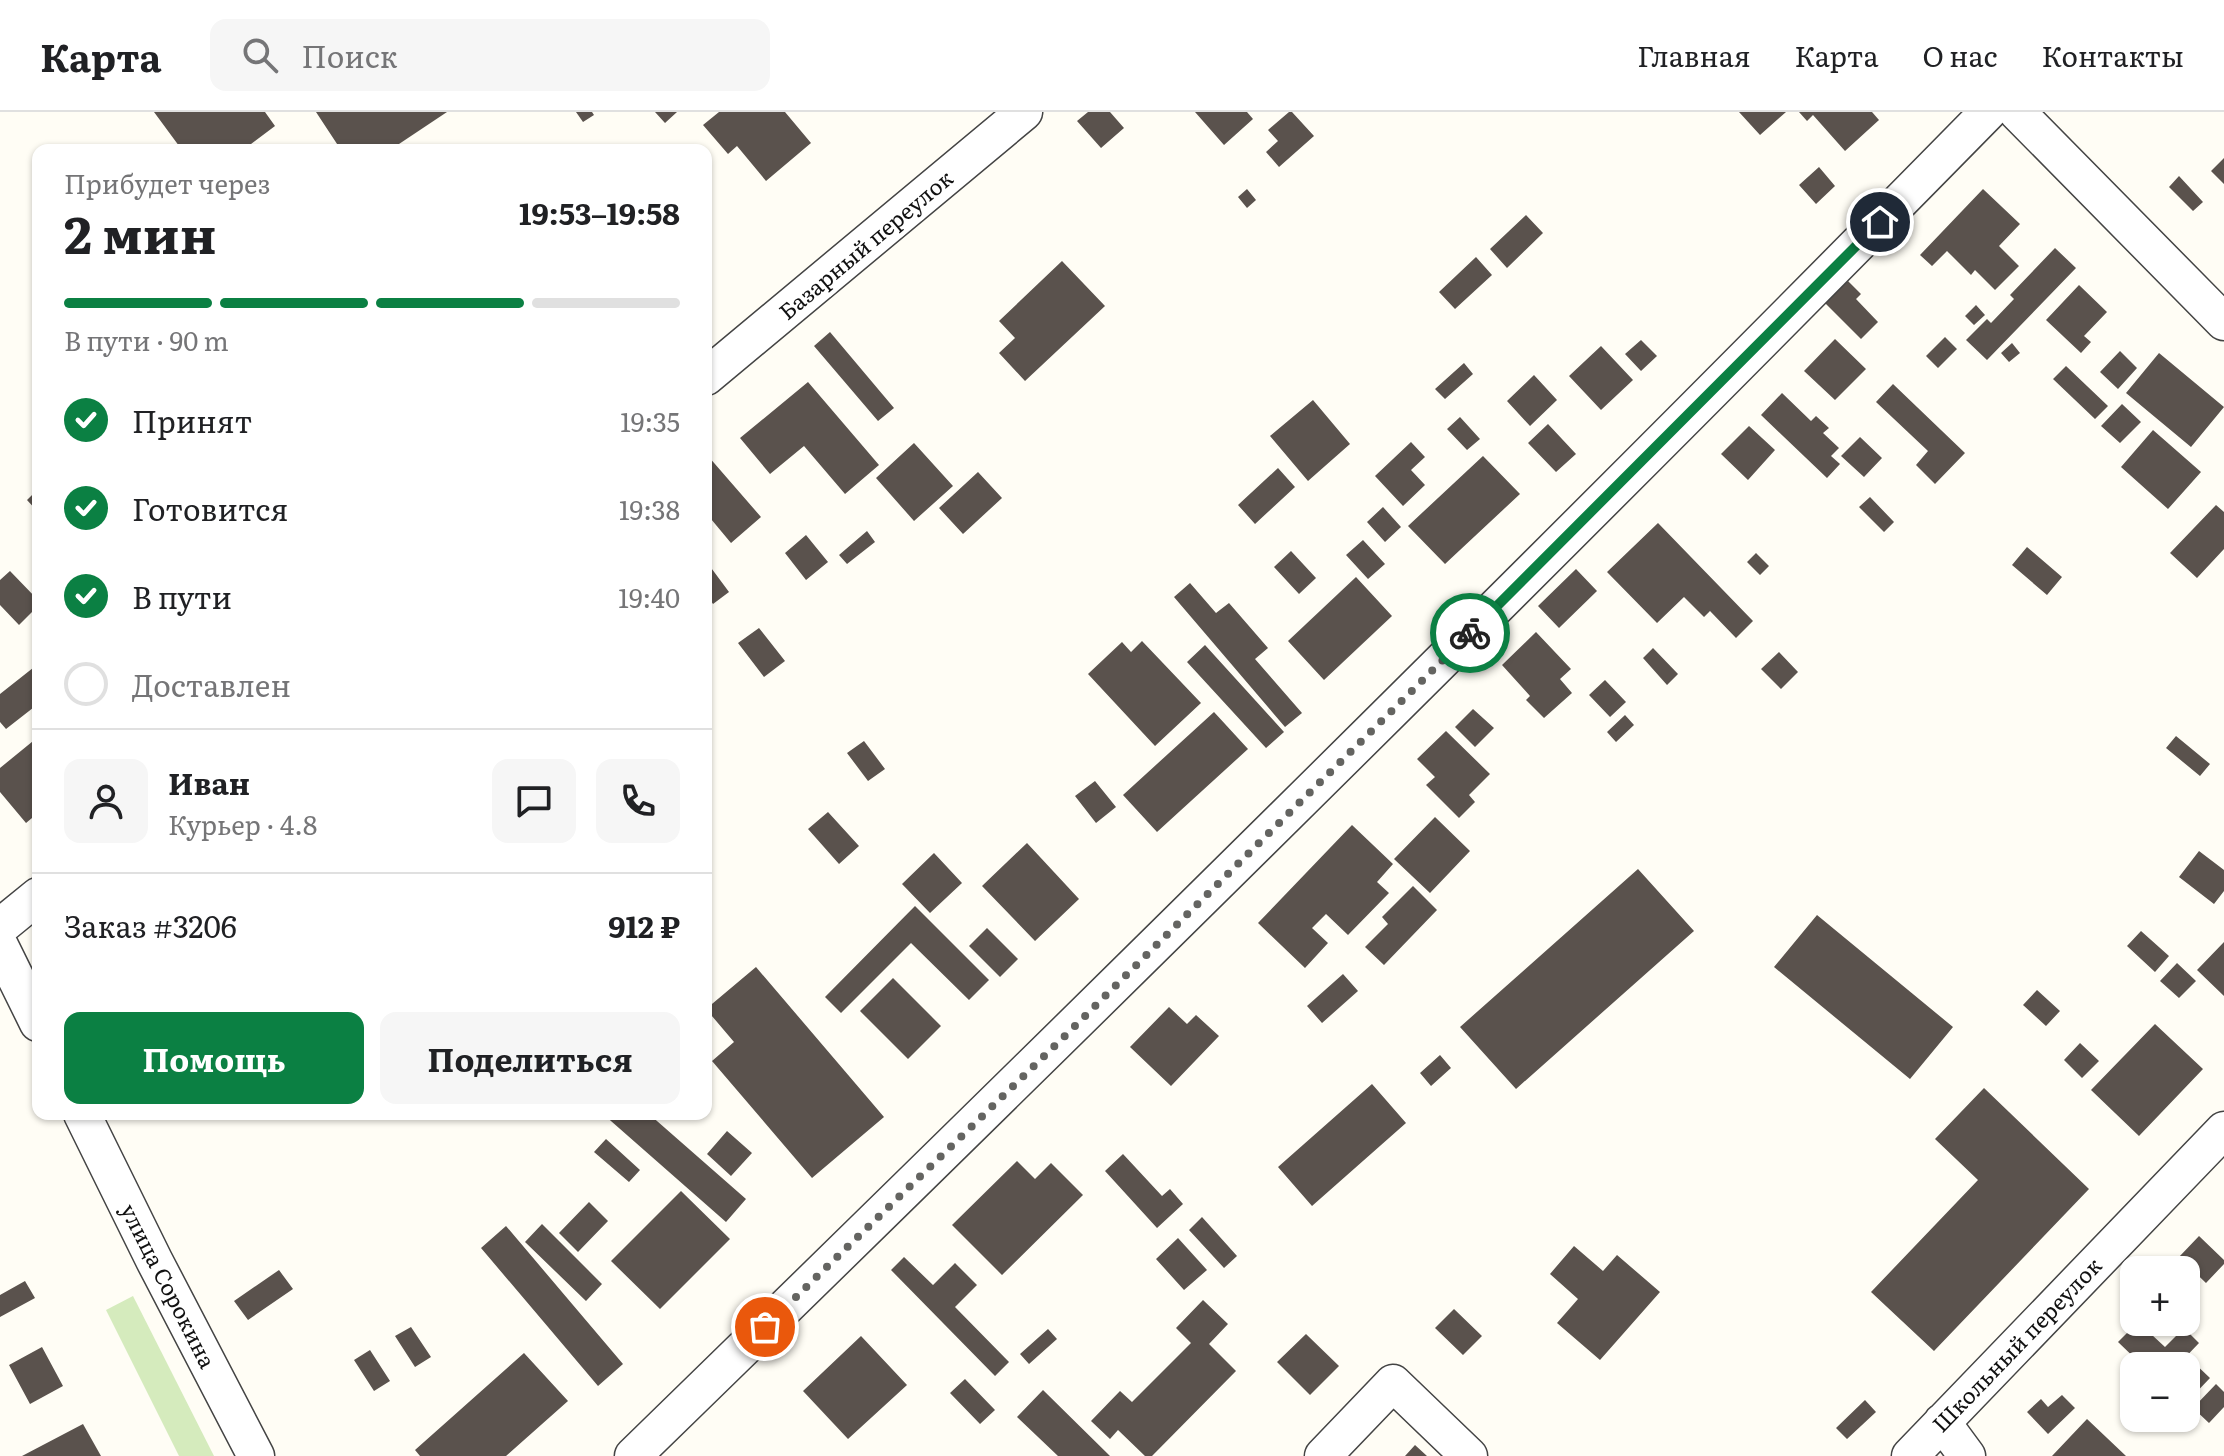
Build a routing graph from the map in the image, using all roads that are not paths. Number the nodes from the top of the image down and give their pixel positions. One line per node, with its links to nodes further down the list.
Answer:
1 (1024, 112): 5 (street, Базарный переулок)
2 (1988, 112): 14 (street)
3 (2017, 112): 4 (street)
4 (2224, 322)
5 (712, 372)
6 (32, 901): 7 (street)
7 (0, 927)
8 (0, 946): 9 (street)
9 (32, 1011)
10 (85, 1120): 13 (street, улица Сорокина)
11 (2224, 1130): 12 (street, Школьный переулок)
12 (1942, 1422): 17 (street, Школьный переулок); 18 (street)
13 (256, 1456)
14 (633, 1456)
15 (1323, 1456): 16 (street)
16 (1469, 1456)
17 (1910, 1456)
18 (1967, 1456)

